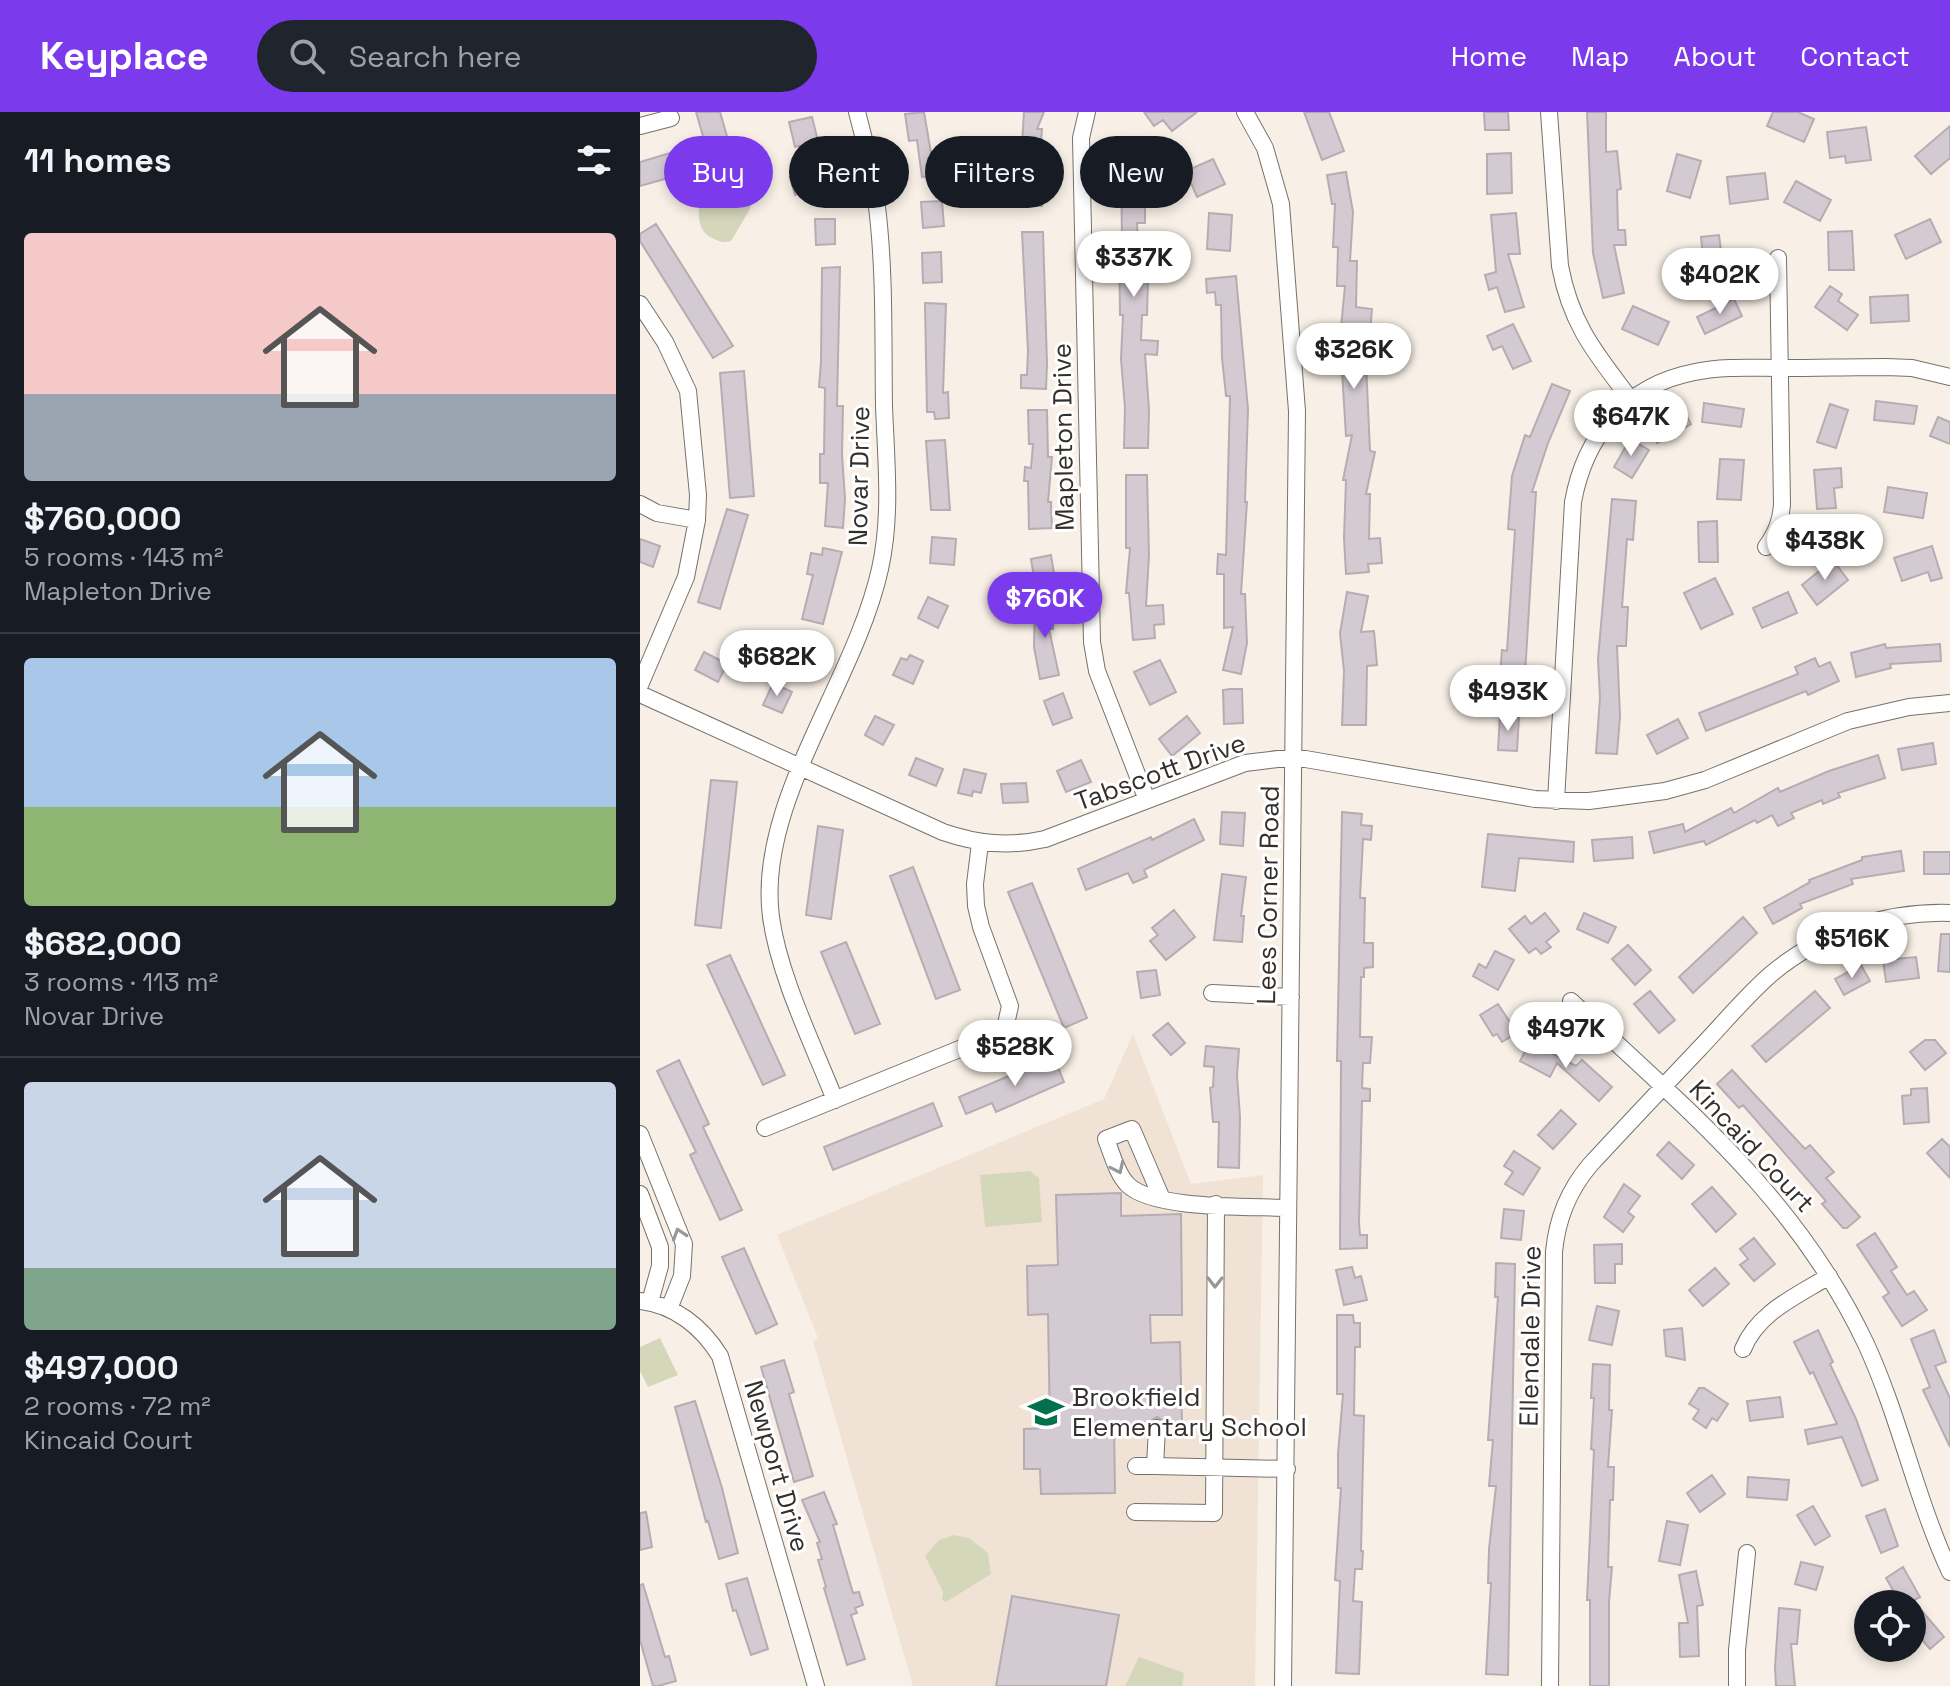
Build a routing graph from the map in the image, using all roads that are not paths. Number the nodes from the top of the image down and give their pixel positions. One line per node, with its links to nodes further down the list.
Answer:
1 (857, 112): 19 (street, Novar Drive)
2 (1087, 112): 20 (street, Mapleton Drive)
3 (1245, 112): 18 (street, Lees Corner Road)
4 (1549, 112): 11 (street)
5 (671, 118): 6 (street)
6 (640, 126)
7 (1778, 258): 9 (street)
8 (640, 304): 13 (street)
9 (1779, 368): 10 (street); 11 (street); 14 (street)
10 (1950, 377)
11 (1631, 400): 21 (street)
12 (640, 504): 13 (street)
13 (697, 520): 15 (street)
14 (1766, 547)
15 (640, 685)
16 (640, 694): 19 (street, Tabscott Drive)
17 (1950, 703): 21 (street, Tabscott Drive)
18 (1294, 757): 20 (street, Tabscott Drive); 21 (street, Tabscott Drive); 25 (street, Lees Corner Road)
19 (800, 767): 22 (street, Tabscott Drive); 28 (street, Novar Drive)
20 (1147, 800): 22 (street, Tabscott Drive)
21 (1556, 801)
22 (980, 843): 28 (street)
23 (1950, 913): 27 (street, Ellendale Drive)
24 (1212, 993): 25 (street)
25 (1291, 997): 34 (street, Lees Corner Road)
26 (1571, 1001): 27 (street, Kincaid Court)
27 (1663, 1087): 35 (street, Kincaid Court); 49 (street, Ellendale Drive)
28 (835, 1100): 29 (street)
29 (765, 1128)
30 (640, 1134): 37 (street, one-way to 30)
31 (640, 1194): 36 (street)
32 (1162, 1199): 33 (street)
33 (1216, 1204): 34 (street); 42 (street, one-way to 42)
34 (1288, 1208): 43 (street, Lees Corner Road)
35 (1829, 1276): 38 (street); 46 (street, Kincaid Court)
36 (645, 1302): 37 (street, Newport Drive)
37 (669, 1309): 47 (street, Newport Drive)
38 (1743, 1349)
39 (1157, 1428): 41 (street)
40 (1136, 1466): 41 (street)
41 (1155, 1466): 42 (street)
42 (1214, 1468): 43 (street); 44 (street)
43 (1287, 1469): 48 (street, Lees Corner Road)
44 (1135, 1512)
45 (1747, 1553): 50 (street)
46 (1950, 1572)
47 (816, 1686)
48 (1283, 1686)
49 (1550, 1686)
50 (1737, 1686)

